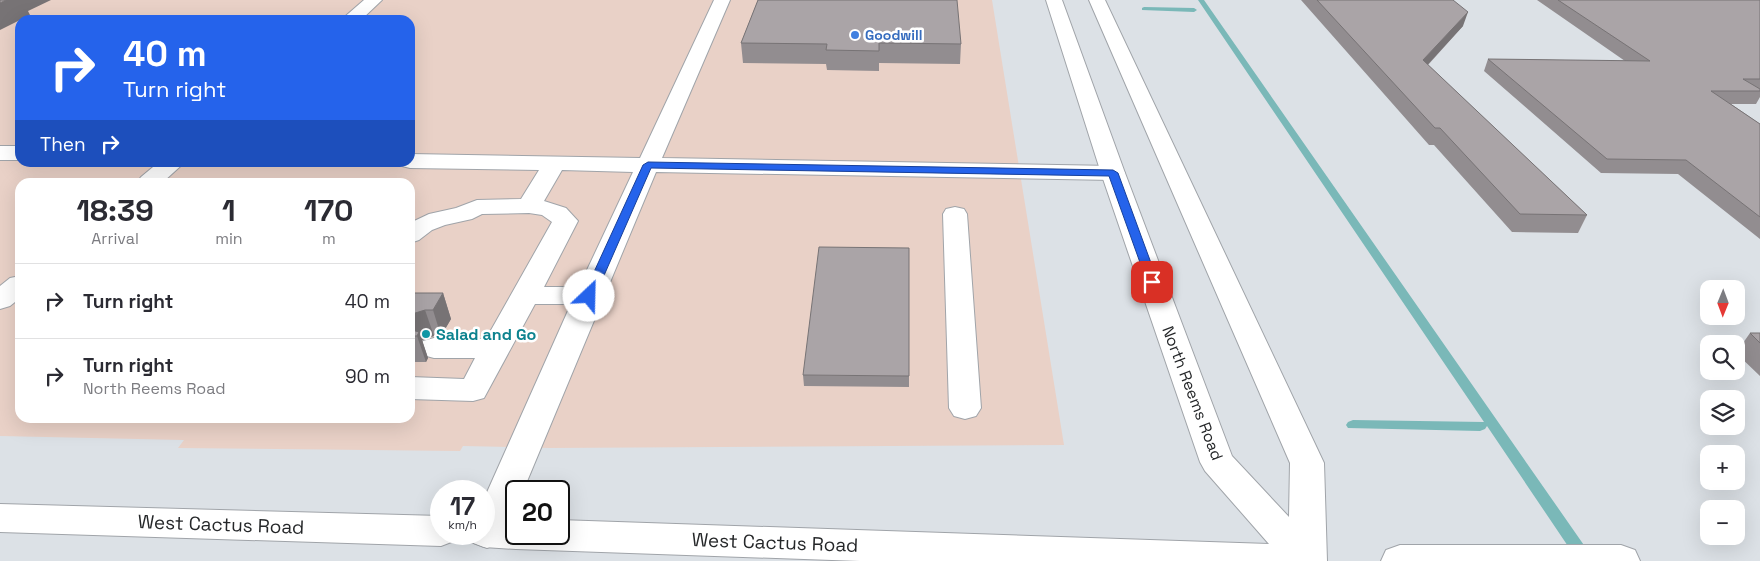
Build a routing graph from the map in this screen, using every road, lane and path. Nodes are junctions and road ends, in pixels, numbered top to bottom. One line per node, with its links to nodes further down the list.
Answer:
1 (374, 0): 5 (main road)
2 (722, 0): 10 (main road)
3 (1054, 0): 12 (main road, North Reems Road)
4 (1097, 0): 32 (main road, North Reems Road)
5 (356, 15)
6 (0, 153): 7 (main road)
7 (15, 154)
8 (415, 160): 9 (main road)
9 (555, 163): 10 (main road); 14 (main road)
10 (648, 165): 12 (main road); 21 (main road)
11 (168, 167): 13 (main road)
12 (1113, 173): 32 (main road, North Reems Road)
13 (154, 178)
14 (529, 206): 15 (main road); 20 (main road)
15 (478, 207): 17 (main road); 18 (main road)
16 (955, 214): 26 (main road)
17 (415, 216)
18 (415, 231)
19 (15, 288): 22 (main road)
20 (526, 296): 21 (main road); 24 (main road)
21 (589, 296): 29 (main road)
22 (0, 300)
23 (434, 348): 24 (main road)
24 (496, 349): 25 (main road)
25 (415, 388)
26 (965, 408)
27 (0, 518): 28 (main road, West Cactus Road)
28 (430, 531)
29 (496, 533)
30 (570, 536): 31 (main road, West Cactus Road)
31 (1296, 561)
32 (1308, 561)
33 (1400, 561): 34 (main road)
34 (1621, 561)

